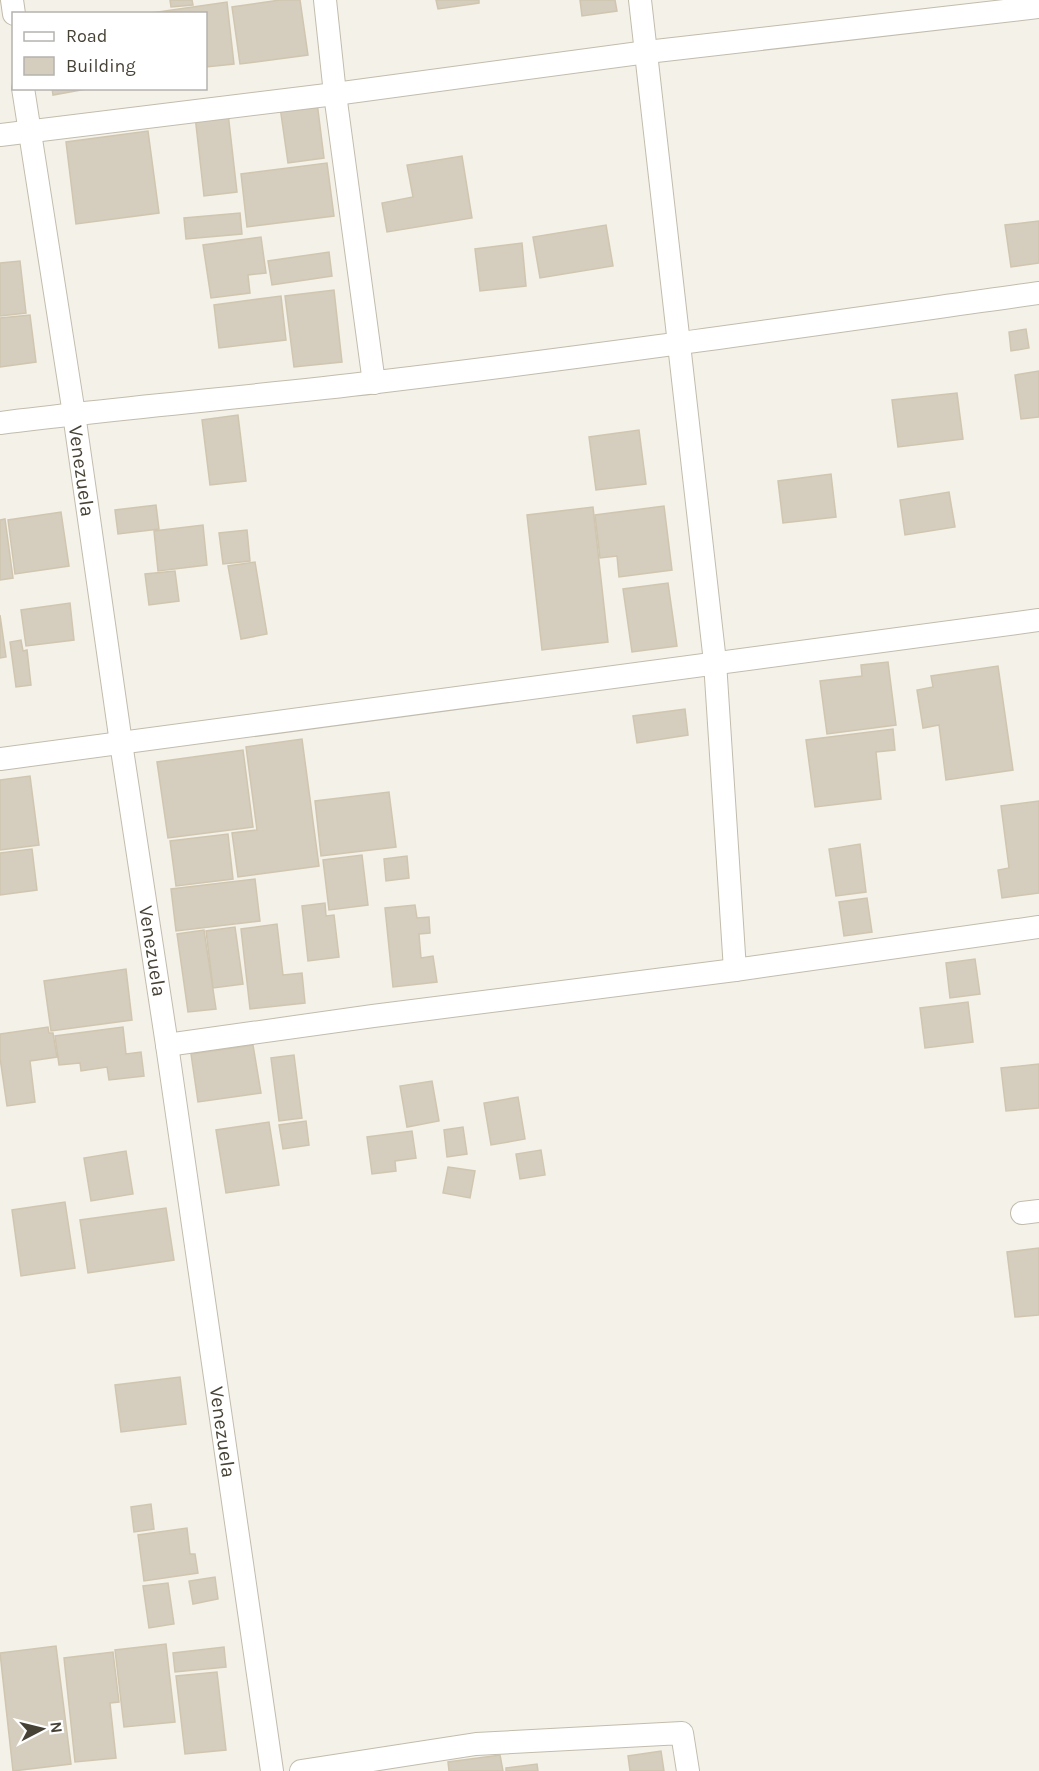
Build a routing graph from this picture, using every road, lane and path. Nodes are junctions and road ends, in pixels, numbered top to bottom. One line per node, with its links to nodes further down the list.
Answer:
1 (324, 0): 6 (street)
2 (640, 0): 4 (street)
3 (1039, 7): 4 (street)
4 (647, 52): 6 (street); 10 (street)
5 (23, 90): 7 (street, Venezuela)
6 (335, 94): 7 (street); 11 (street)
7 (29, 132): 8 (street); 12 (street, Venezuela)
8 (0, 135)
9 (1039, 293): 10 (street)
10 (678, 345): 11 (street); 15 (street)
11 (374, 382): 12 (street)
12 (74, 414): 13 (street); 16 (street, Venezuela)
13 (0, 423)
14 (1039, 620): 15 (street)
15 (715, 662): 16 (street); 19 (street)
16 (121, 743): 17 (street); 20 (street, Venezuela)
17 (0, 759)
18 (1039, 927): 19 (street)
19 (735, 970): 20 (street)
20 (167, 1045): 21 (street, Venezuela)
21 (272, 1771)
22 (301, 1771): 23 (street)
23 (688, 1771)

